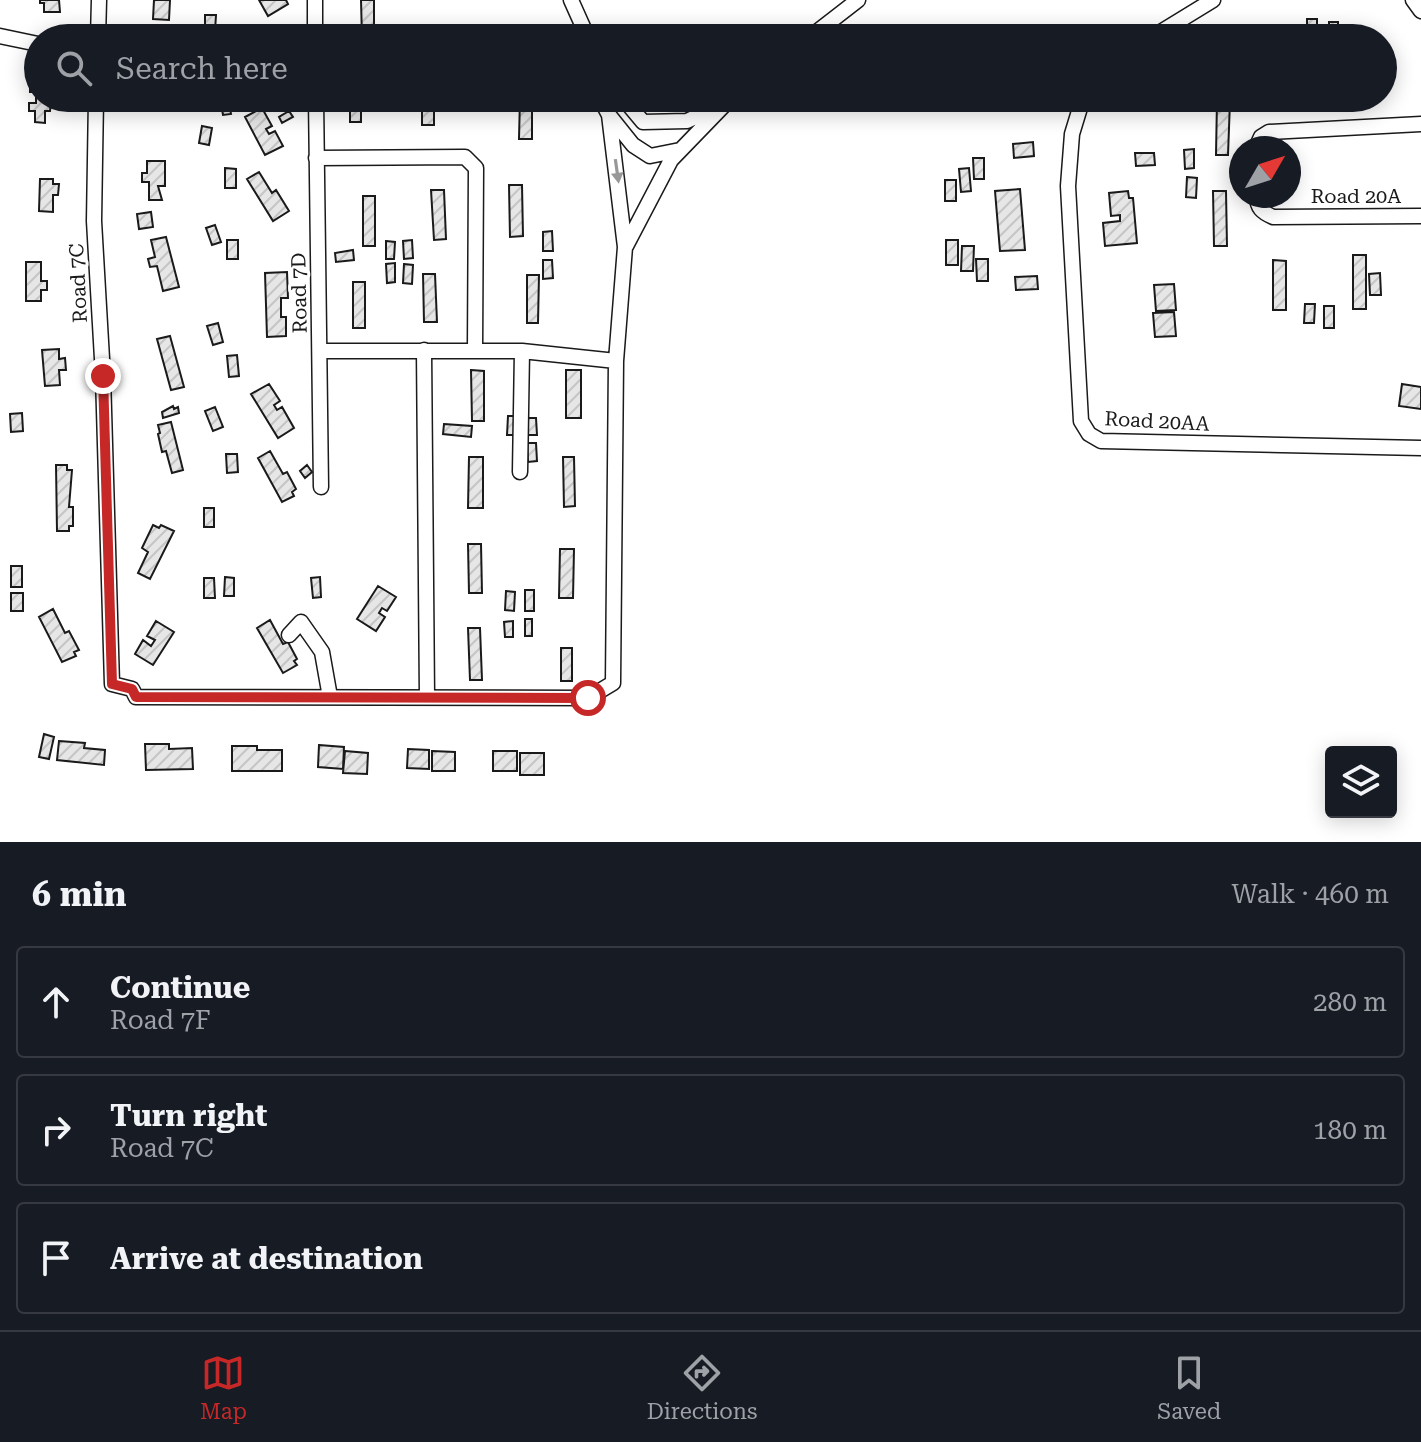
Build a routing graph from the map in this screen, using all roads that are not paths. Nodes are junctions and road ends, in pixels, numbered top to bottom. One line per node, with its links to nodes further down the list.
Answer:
1 (99, 0): 8 (street)
2 (315, 0): 9 (street)
3 (571, 0): 10 (street)
4 (858, 0): 11 (street)
5 (1213, 0): 12 (street)
6 (1413, 0): 7 (street)
7 (1421, 11)
8 (98, 24)
9 (315, 24)
10 (582, 24)
11 (827, 24)
12 (1174, 24)
13 (0, 36): 14 (street)
14 (24, 41)
15 (96, 112): 39 (street, Road 7C)
16 (316, 112): 26 (street, Road 7D)
17 (607, 112): 22 (street)
18 (635, 112): 19 (street)
19 (705, 112)
20 (716, 112): 25 (street)
21 (1079, 112): 35 (street, Road 20AA)
22 (609, 115): 25 (street); 29 (street, one-way to 29)
23 (1421, 124): 24 (street)
24 (1263, 136)
25 (680, 150): 29 (street)
26 (316, 158): 31 (street); 32 (street, Road 7D)
27 (1260, 208): 28 (street, Road 20A)
28 (1421, 216)
29 (625, 247): 34 (street)
30 (424, 350): 31 (street); 32 (street); 40 (street)
31 (475, 350): 33 (street)
32 (320, 351): 37 (street, Road 7D)
33 (522, 351): 34 (street); 36 (street)
34 (616, 361): 40 (street)
35 (1421, 448)
36 (520, 472)
37 (321, 487)
38 (289, 635): 39 (street)
39 (330, 697): 40 (street)
40 (427, 697)

